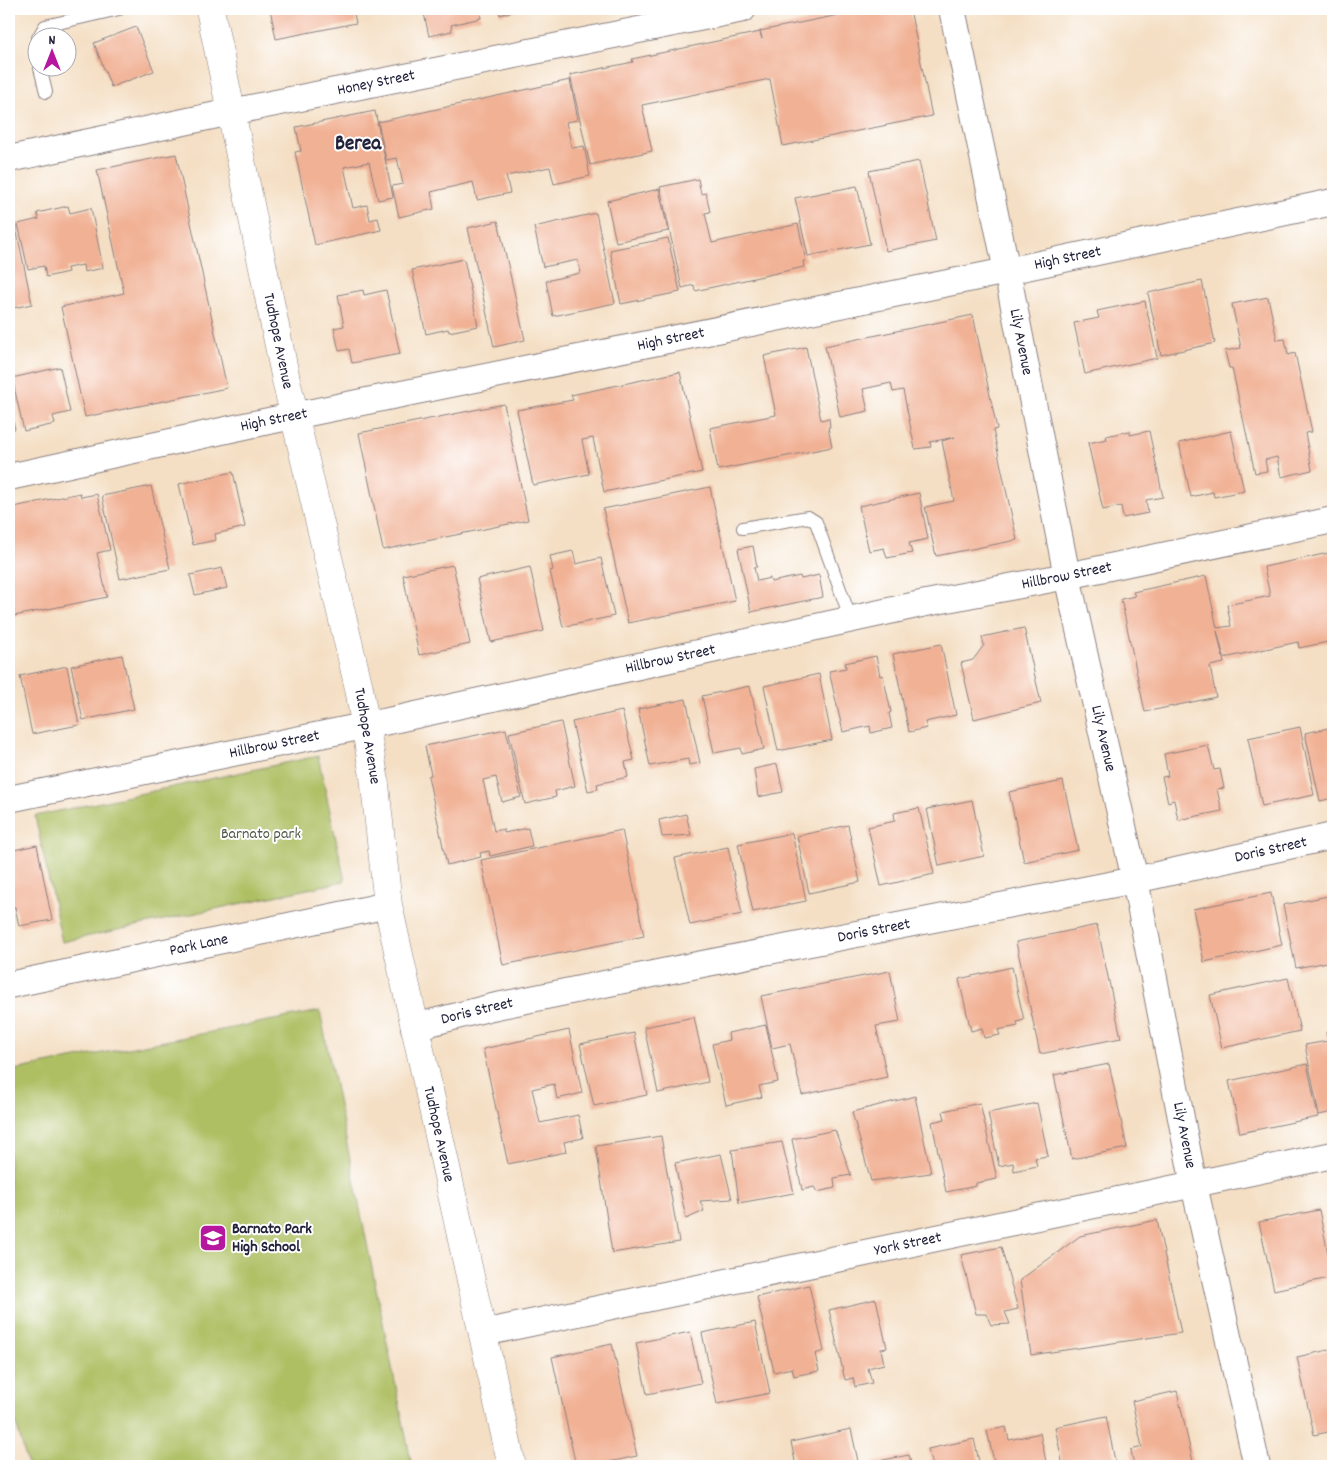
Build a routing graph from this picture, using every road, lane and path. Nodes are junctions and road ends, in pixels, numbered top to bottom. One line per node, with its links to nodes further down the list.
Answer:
1 (119, 9): 5 (lane)
2 (210, 9): 8 (street, Tudhope Avenue)
3 (743, 9): 8 (street, Honey Street)
4 (952, 9): 11 (street, Lily Avenue)
5 (44, 28)
6 (42, 78): 7 (lane)
7 (46, 92)
8 (231, 112): 9 (street, Honey Street); 12 (street, Tudhope Avenue)
9 (9, 159)
10 (1333, 202): 11 (street, High Street)
11 (1007, 271): 12 (street, High Street); 16 (street, Lily Avenue)
12 (294, 416): 13 (street, High Street); 18 (street, Tudhope Avenue)
13 (9, 476)
14 (1333, 520): 16 (street, Hillbrow Street)
15 (742, 528): 17 (lane)
16 (1067, 576): 17 (street, Hillbrow Street); 21 (street, Lily Avenue)
17 (851, 620): 18 (street, Hillbrow Street)
18 (364, 726): 19 (street, Hillbrow Street); 22 (street, Tudhope Avenue)
19 (9, 799)
20 (1333, 836): 21 (street, Doris Street)
21 (1135, 880): 24 (street, Doris Street); 26 (street, Lily Avenue)
22 (388, 905): 23 (street, Park Lane); 24 (street, Tudhope Avenue)
23 (9, 984)
24 (414, 1027): 27 (street, Tudhope Avenue)
25 (1333, 1155): 26 (street, York Street)
26 (1194, 1185): 27 (street, York Street); 29 (street, Lily Avenue)
27 (483, 1334): 28 (street, Tudhope Avenue)
28 (512, 1466)
29 (1257, 1466)

